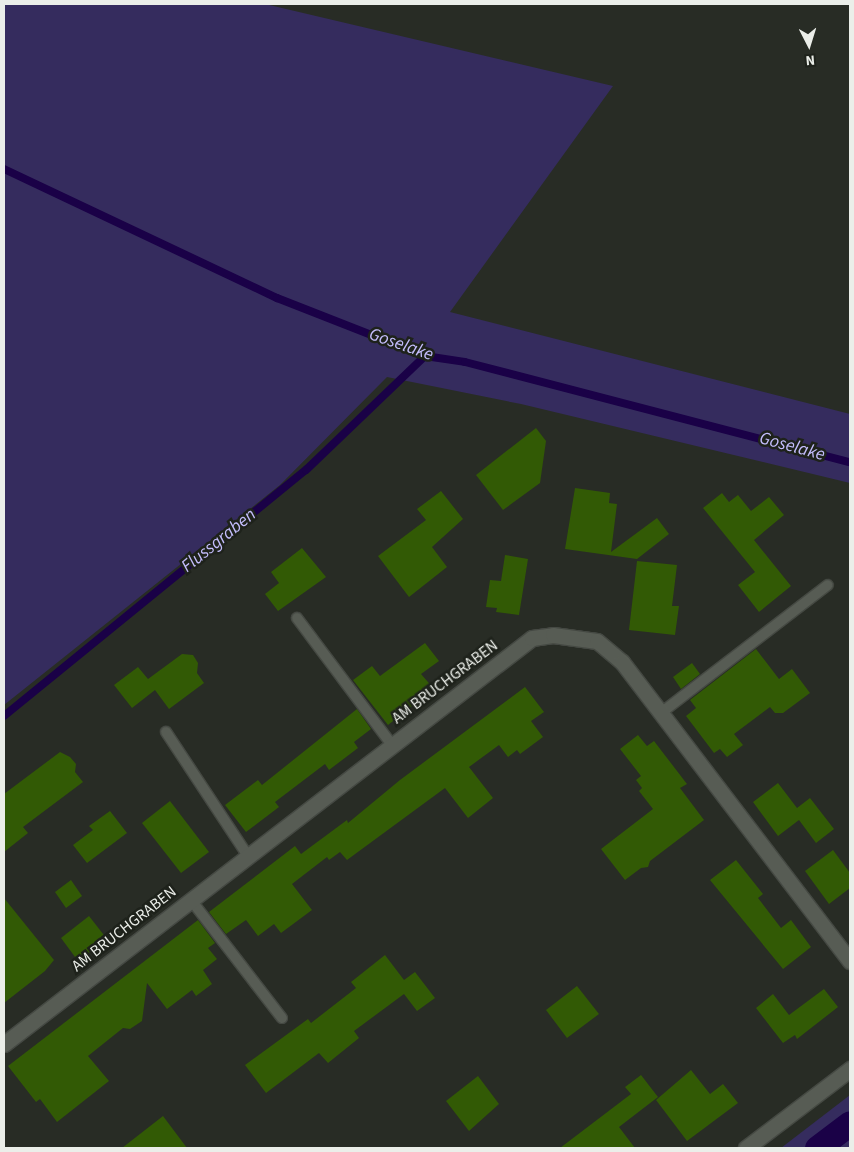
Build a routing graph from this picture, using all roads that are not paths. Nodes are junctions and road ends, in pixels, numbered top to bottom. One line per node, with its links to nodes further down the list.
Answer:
1 (828, 585): 3 (lane)
2 (297, 618): 5 (lane)
3 (661, 713): 5 (street, AM BRUCHGRABEN); 8 (street, AM BRUCHGRABEN)
4 (166, 732): 6 (lane)
5 (392, 745): 6 (street, AM BRUCHGRABEN)
6 (248, 856): 7 (street, AM BRUCHGRABEN)
7 (191, 900): 9 (lane); 10 (street, AM BRUCHGRABEN)
8 (850, 961)
9 (282, 1018)
10 (4, 1044)
11 (850, 1069): 12 (street)
12 (746, 1148)

